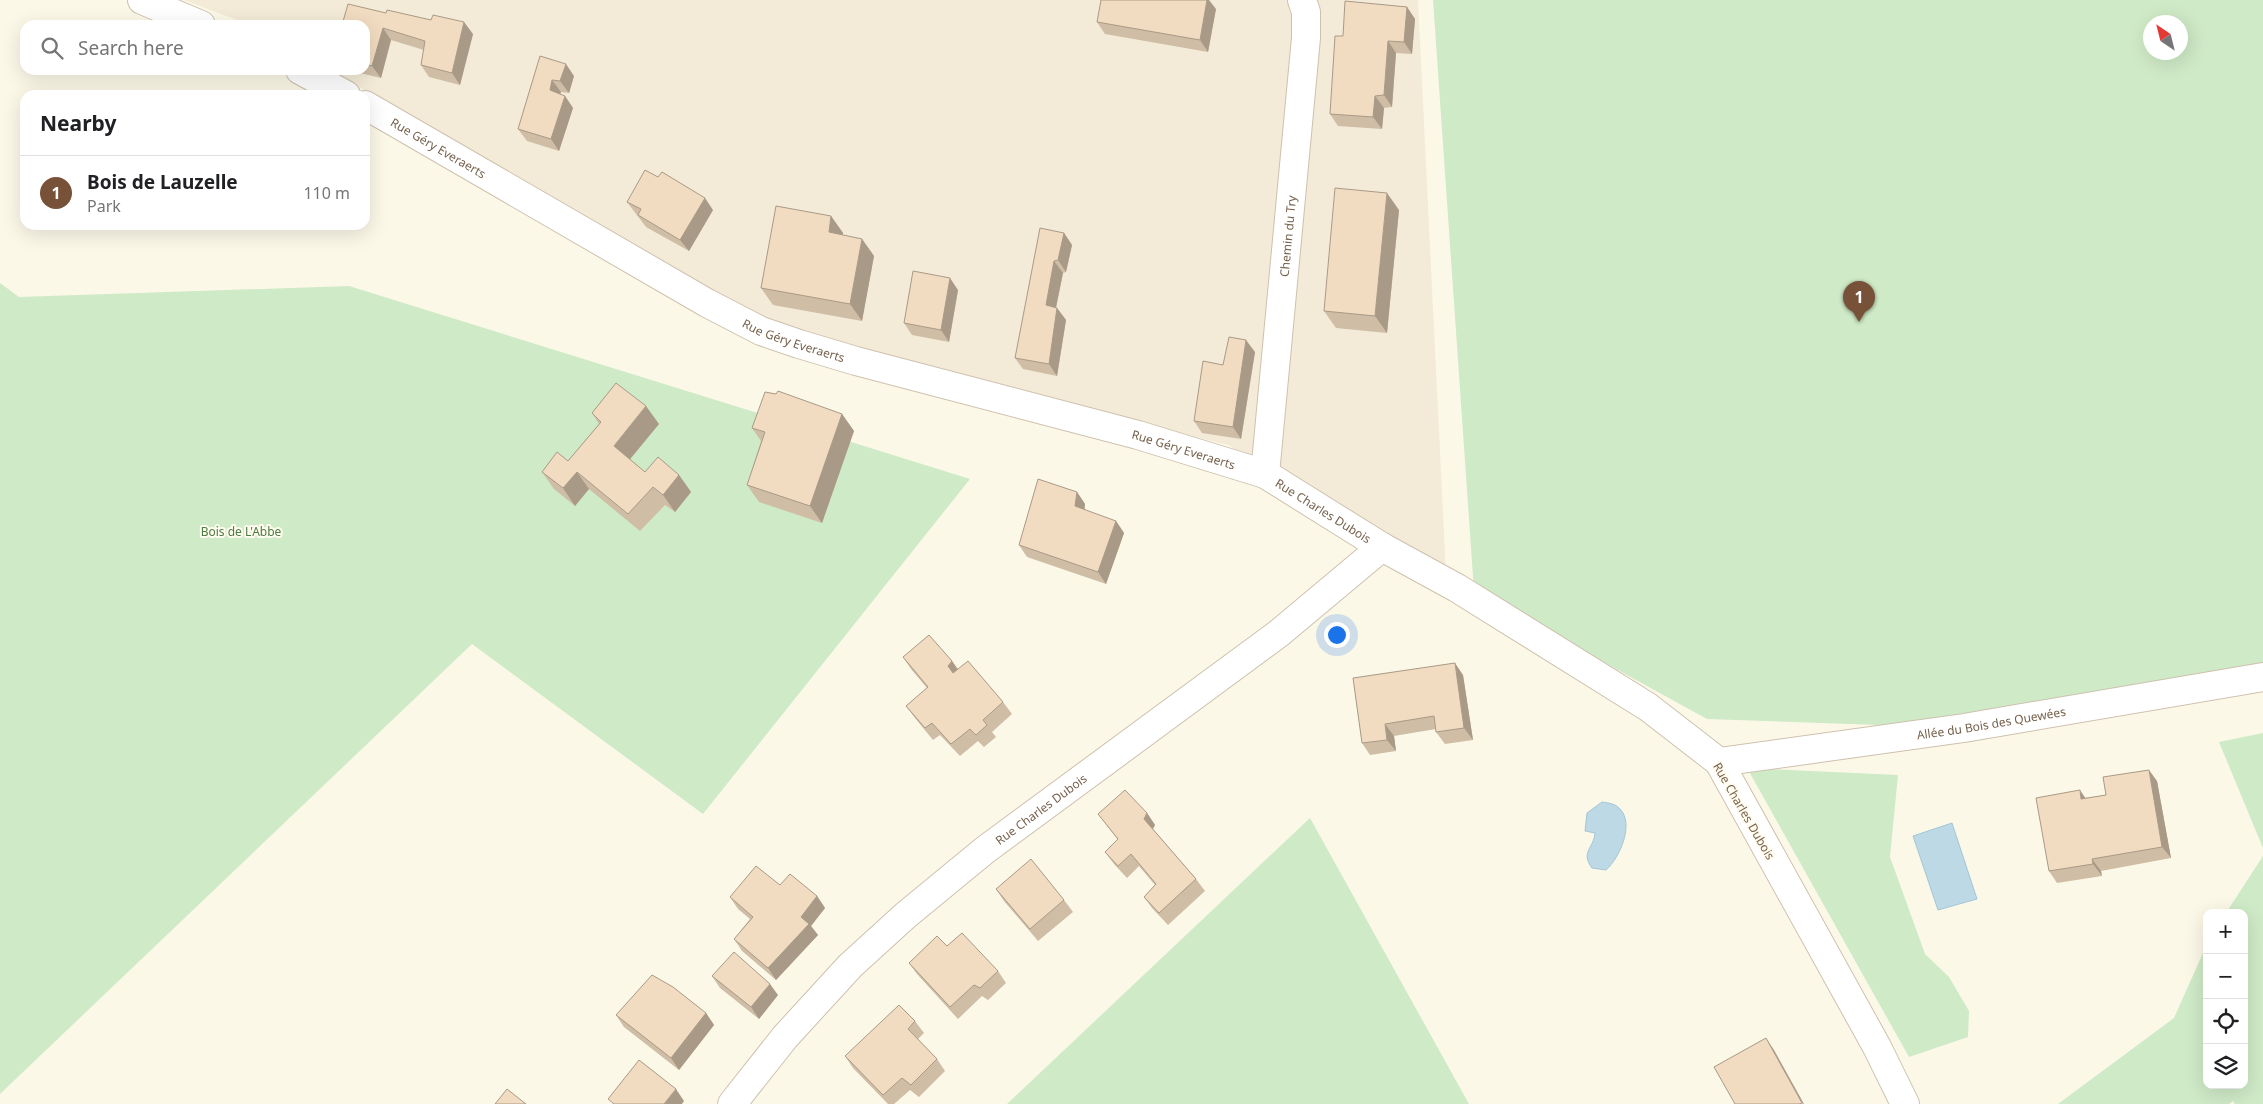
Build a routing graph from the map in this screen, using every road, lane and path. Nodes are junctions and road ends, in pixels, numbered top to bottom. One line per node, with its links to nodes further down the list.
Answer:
1 (142, 0): 3 (street)
2 (1302, 0): 7 (street, Chemin du Try)
3 (189, 20)
4 (309, 75): 5 (street)
5 (337, 90)
6 (370, 109): 7 (street, Rue Géry Everaerts)
7 (1265, 474): 8 (street, Rue Charles Dubois)
8 (1382, 547): 10 (street, Rue Charles Dubois); 11 (street, Rue Charles Dubois)
9 (2263, 677): 10 (street, Allée du Bois des Quewées)
10 (1719, 762): 12 (street, Rue Charles Dubois)
11 (732, 1104)
12 (1905, 1104)

